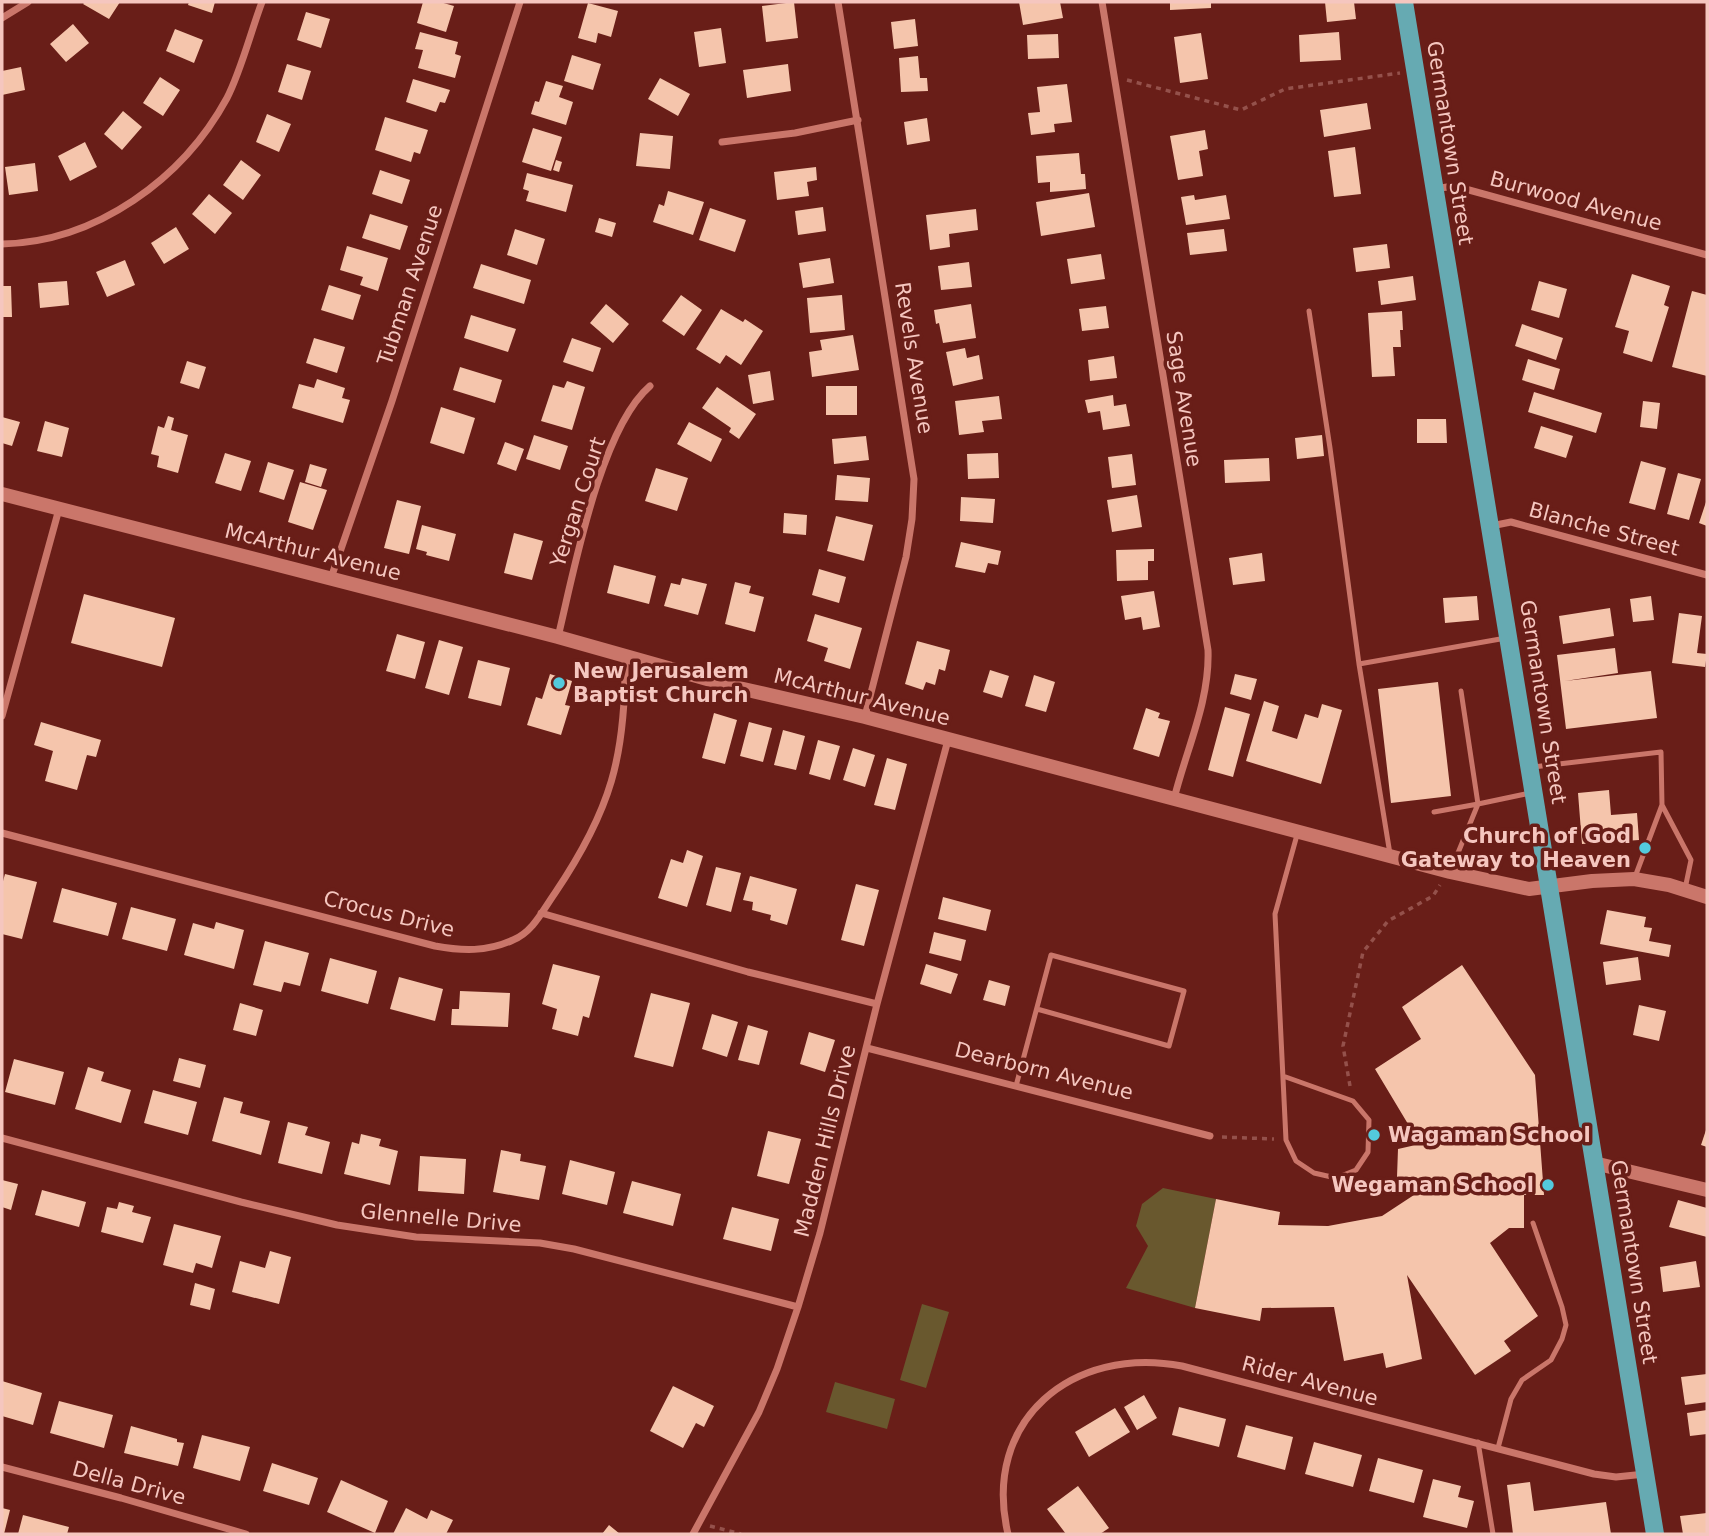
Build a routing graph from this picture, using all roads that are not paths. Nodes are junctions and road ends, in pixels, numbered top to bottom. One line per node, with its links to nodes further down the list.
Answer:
1 (28, 2): 7 (street)
2 (262, 2): 11 (street)
3 (520, 2): 19 (street, Tubman Avenue)
4 (838, 2): 8 (street, Revels Avenue)
5 (1102, 2): 30 (street, Sage Avenue)
6 (1404, 2): 10 (main road, Germantown Street)
7 (2, 18)
8 (858, 120): 9 (street); 26 (street, Revels Avenue)
9 (722, 142)
10 (1435, 189): 12 (street, Burwood Avenue); 17 (main road, Germantown Street)
11 (2, 244)
12 (1707, 255)
13 (1309, 311): 23 (lane)
14 (650, 386): 20 (street, Yergan Court)
15 (2, 494): 16 (street, McArthur Avenue)
16 (59, 509): 19 (street, McArthur Avenue); 25 (street)
17 (1490, 526): 18 (street, Blanche Street); 21 (main road, Germantown Street)
18 (1707, 575)
19 (331, 579): 20 (street, McArthur Avenue)
20 (558, 637): 22 (street, McArthur Avenue)
21 (1509, 638): 23 (lane); 28 (main road, Germantown Street)
22 (625, 657): 26 (street, McArthur Avenue); 42 (street, Crocus Drive)
23 (1359, 664): 36 (lane)
24 (1461, 691): 31 (lane)
25 (2, 716)
26 (865, 717): 27 (street, McArthur Avenue)
27 (948, 740): 30 (street, McArthur Avenue); 43 (street, Madden Hills Drive)
28 (1530, 767): 29 (main road, Germantown Street); 32 (lane)
29 (1535, 791): 31 (lane); 39 (main road, Germantown Street)
30 (1174, 800): 35 (street, McArthur Avenue)
31 (1478, 804): 33 (lane); 37 (lane)
32 (1662, 805): 38 (lane); 40 (lane)
33 (1434, 812)
34 (2, 833): 42 (street, Crocus Drive)
35 (1298, 833): 36 (street, McArthur Avenue); 46 (lane)
36 (1390, 857): 37 (street, McArthur Avenue)
37 (1450, 872): 39 (street, McArthur Avenue)
38 (1634, 879): 39 (street, McArthur Avenue); 40 (street, McArthur Avenue)
39 (1550, 887): 50 (main road, Germantown Street)
40 (1685, 891): 41 (street, McArthur Avenue)
41 (1707, 897)
42 (541, 913): 43 (street)
43 (877, 1004): 45 (street, Madden Hills Drive)
44 (1037, 1009): 44 (lane); 47 (lane)
45 (867, 1048): 47 (street, Dearborn Avenue); 53 (street, Madden Hills Drive)
46 (1283, 1076): 46 (lane)
47 (1016, 1086): 48 (street, Dearborn Avenue)
48 (1210, 1136)
49 (2, 1138): 53 (street, Glennelle Drive)
50 (1594, 1163): 51 (street); 57 (main road, Germantown Street)
51 (1707, 1190)
52 (1533, 1223): 55 (lane)
53 (798, 1307): 59 (street, Madden Hills Drive)
54 (1478, 1443): 55 (street, Rider Avenue); 60 (street, Rider Avenue); 61 (lane)
55 (1498, 1448): 57 (street, Rider Avenue)
56 (2, 1467): 58 (street, Della Drive)
57 (1645, 1474): 62 (main road, Germantown Street)
58 (246, 1534)
59 (693, 1534)
60 (1008, 1534)
61 (1493, 1534)
62 (1655, 1534)

